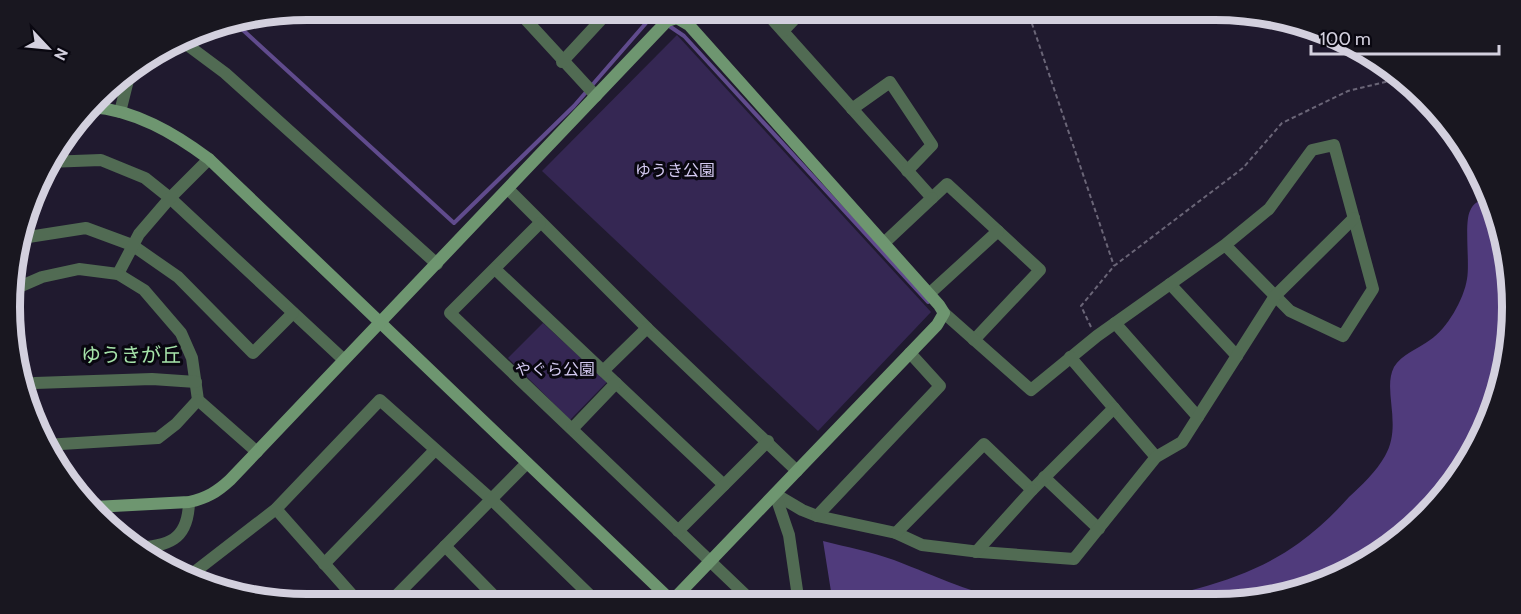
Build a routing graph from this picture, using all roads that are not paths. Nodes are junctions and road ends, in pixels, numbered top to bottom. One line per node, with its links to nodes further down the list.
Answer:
1 (526, 20): 9 (street)
2 (601, 20): 9 (street)
3 (669, 20): 11 (street)
4 (684, 20): 25 (street)
5 (773, 20): 7 (street)
6 (794, 20): 7 (street)
7 (783, 31): 13 (street)
8 (188, 45): 28 (street)
9 (562, 62): 11 (street)
10 (127, 83): 14 (street)
11 (596, 96): 18 (street)
12 (100, 108): 14 (street)
13 (852, 109): 17 (street); 17 (street)
14 (120, 112): 15 (street)
15 (209, 159): 19 (street); 37 (street)
16 (59, 162): 19 (street)
17 (907, 171): 20 (street)
18 (508, 189): 22 (street); 28 (street)
19 (170, 198): 26 (street); 35 (street)
20 (932, 198): 23 (street); 25 (street)
21 (1354, 218): 27 (street); 34 (street); 34 (street)
22 (540, 223): 29 (street); 39 (street)
23 (998, 231): 33 (street); 40 (street)
24 (28, 237): 26 (street)
25 (884, 243): 33 (street)
26 (132, 245): 30 (street); 35 (street)
27 (1225, 245): 31 (street); 34 (street)
28 (437, 264): 37 (street)
29 (495, 269): 45 (street); 52 (street)
30 (118, 274): 32 (street); 46 (street)
31 (1170, 284): 38 (street); 42 (street)
32 (20, 286)
33 (930, 294): 36 (street)
34 (1275, 296): 42 (street)
35 (293, 313): 44 (street)
36 (944, 313): 40 (street); 41 (street)
37 (381, 322): 44 (street); 58 (street)
38 (1115, 323): 43 (street); 51 (street)
39 (647, 328): 45 (street); 53 (street)
40 (974, 340): 43 (street)
41 (910, 353): 59 (street); 68 (street)
42 (1237, 356): 51 (street)
43 (1070, 357): 50 (street)
44 (344, 360): 56 (street)
45 (603, 371): 47 (street)
46 (196, 382): 48 (street); 49 (street)
47 (616, 383): 52 (street); 61 (street)
48 (30, 384)
49 (198, 400): 54 (street); 56 (street)
50 (1114, 408): 57 (street); 60 (street)
51 (1198, 417): 57 (street)
52 (572, 429): 70 (street)
53 (768, 441): 59 (street); 61 (street)
54 (55, 445)
55 (435, 450): 64 (street); 67 (street); 76 (street)
56 (257, 452): 65 (street)
57 (1156, 457): 69 (street)
58 (527, 464): 64 (street); 82 (street)
59 (798, 471): 63 (street)
60 (1044, 477): 62 (street); 69 (street)
61 (724, 485): 70 (street)
62 (1032, 490): 71 (street); 74 (street)
63 (775, 494): 68 (street); 75 (street); 85 (street)
64 (491, 499): 72 (street); 81 (street)
65 (189, 502): 66 (street); 73 (street)
66 (101, 507)
67 (276, 509): 76 (street); 77 (street)
68 (817, 516): 71 (street)
69 (1099, 529): 74 (street)
70 (678, 531): 75 (street)
71 (896, 532): 74 (street)
72 (445, 546): 79 (street); 80 (street)
73 (148, 547)
74 (976, 552)
75 (709, 561): 83 (street); 84 (street)
76 (324, 564): 78 (street)
77 (195, 572)
78 (351, 594)
79 (398, 594)
80 (492, 594)
81 (589, 594)
82 (663, 594)
83 (680, 594)
84 (744, 594)
85 (798, 594)

